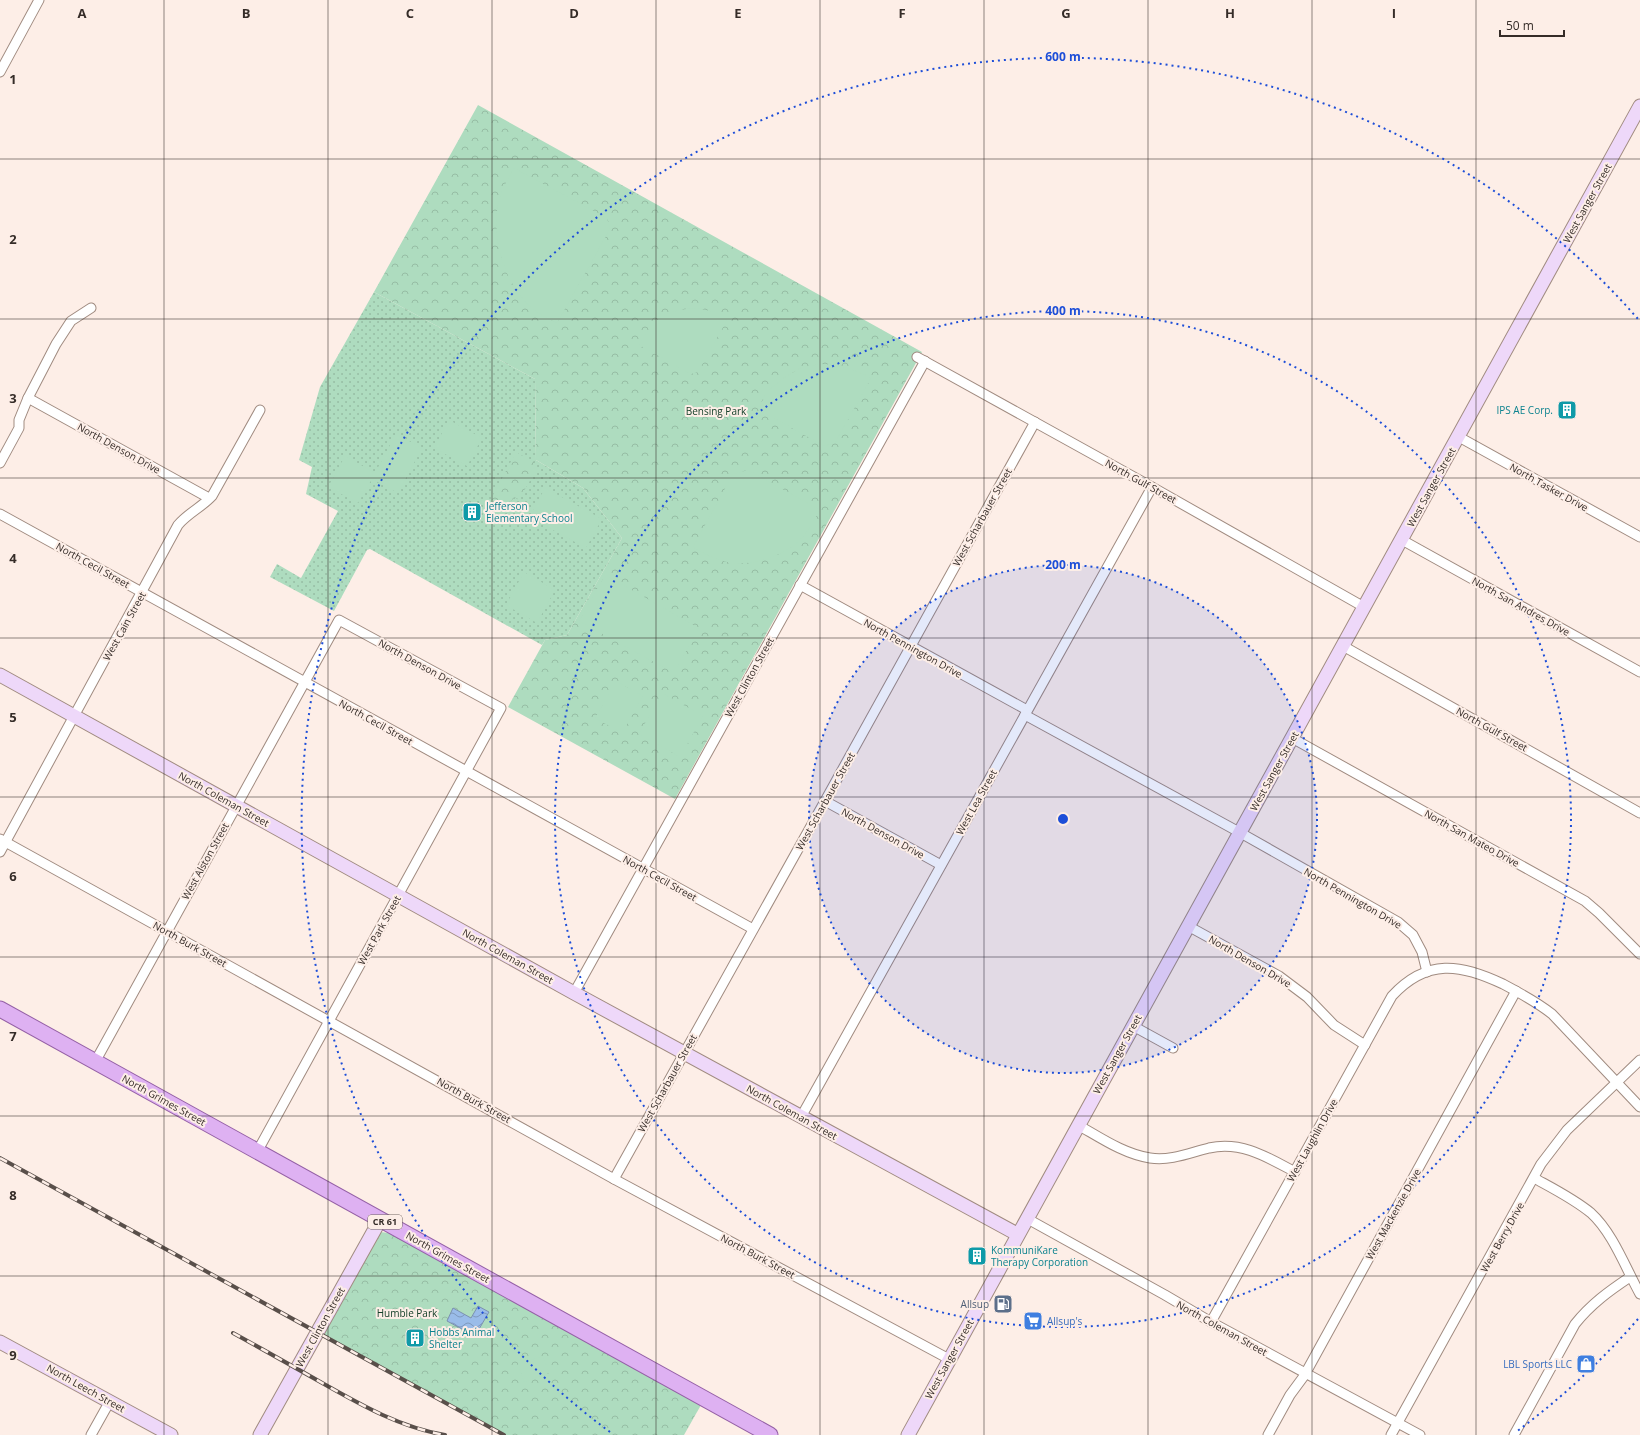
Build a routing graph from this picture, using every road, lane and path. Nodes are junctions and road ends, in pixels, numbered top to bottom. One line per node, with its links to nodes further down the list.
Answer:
1 (39, 0): 2 (street)
2 (0, 72)
3 (1640, 106): 9 (street, West Sanger Street)
4 (91, 308): 6 (street)
5 (921, 359): 8 (street, North Gulf Street); 16 (street, West Clinton Street)
6 (28, 398): 10 (street); 12 (street, North Denson Drive)
7 (260, 410): 12 (street, West Cain Street)
8 (1034, 422): 11 (street, North Gulf Street); 20 (street, West Scharbauer Street)
9 (1459, 437): 14 (street, North Tasker Drive); 15 (street, West Sanger Street)
10 (0, 463)
11 (1152, 486): 18 (street, North Gulf Street); 26 (street, West Lea Street)
12 (209, 498): 17 (street, West Cain Street)
13 (0, 514): 17 (street, North Cecil Street)
14 (1640, 536)
15 (1402, 540): 18 (street, West Sanger Street); 22 (street, North San Andres Drive)
16 (800, 586): 20 (street, North Pennington Drive); 37 (street, West Clinton Street)
17 (142, 592): 24 (street, North Cecil Street); 27 (street, West Cain Street)
18 (1364, 608): 21 (street, West Sanger Street)
19 (339, 620): 24 (street, West Alston Street); 25 (street, North Denson Drive)
20 (911, 646): 26 (street, North Pennington Drive); 30 (street, West Scharbauer Street)
21 (1343, 646): 28 (street, West Sanger Street); 32 (street, North Gulf Street)
22 (1640, 672)
23 (0, 675): 27 (street, North Coleman Street)
24 (304, 682): 29 (street, North Cecil Street); 31 (street, West Alston Street)
25 (501, 708): 29 (street, West Park Street)
26 (1026, 712): 33 (street, North Pennington Drive); 36 (street, West Lea Street)
27 (75, 716): 31 (street, North Coleman Street); 34 (street, West Cain Street)
28 (1292, 738): 33 (street, West Sanger Street); 42 (street, North San Mateo Drive)
29 (466, 771): 37 (street, North Cecil Street); 38 (street, West Park Street)
30 (826, 801): 36 (street, North Denson Drive); 40 (street, West Scharbauer Street)
31 (236, 805): 38 (street, North Coleman Street); 41 (street, West Alston Street)
32 (1640, 813)
33 (1239, 832): 39 (street, West Sanger Street); 43 (street, North Pennington Drive)
34 (3, 841): 35 (street, West Cain Street); 41 (street, North Burk Street)
35 (0, 852)
36 (941, 866): 56 (street, West Lea Street)
37 (643, 868): 40 (street, North Cecil Street); 45 (street, West Clinton Street)
38 (398, 895): 45 (street, North Coleman Street); 47 (street, West Park Street)
39 (1188, 926): 48 (street, West Sanger Street); 49 (street, North Denson Drive)
40 (753, 929): 51 (street, West Scharbauer Street)
41 (166, 931): 47 (street, North Burk Street); 53 (street, West Alston Street)
42 (1640, 954)
43 (1427, 972): 44 (street); 49 (street, West Laughlin Drive)
44 (1516, 991): 54 (street); 70 (street, West Mackenzie Drive)
45 (574, 993): 51 (street, North Coleman Street)
46 (0, 1009): 53 (main road, North Grimes Street / CR 61)
47 (329, 1021): 58 (street, West Park Street); 60 (street, North Burk Street)
48 (1133, 1026): 50 (street); 57 (street, West Sanger Street)
49 (1364, 1045): 59 (street, West Laughlin Drive)
50 (1174, 1048)
51 (684, 1053): 56 (street, North Coleman Street); 60 (street, West Scharbauer Street)
52 (1640, 1060): 54 (street, West Berry Drive)
53 (95, 1062): 58 (main road, North Grimes Street / CR 61)
54 (1616, 1082): 55 (street); 61 (street, West Berry Drive)
55 (1640, 1108)
56 (801, 1117): 64 (street, North Coleman Street)
57 (1078, 1125): 59 (street); 62 (street, West Sanger Street)
58 (257, 1152): 63 (main road, North Grimes Street / CR 61)
59 (1295, 1172): 67 (street, West Laughlin Drive)
60 (614, 1178): 69 (street, North Burk Street)
61 (1534, 1178): 65 (street); 72 (street, West Berry Drive)
62 (1026, 1218): 64 (street, West Sanger Street); 67 (street, North Coleman Street)
63 (380, 1220): 75 (street, West Clinton Street); 76 (main road, North Grimes Street / CR 61)
64 (1017, 1234): 69 (street, West Sanger Street)
65 (1630, 1277): 66 (street); 81 (street)
66 (1640, 1294)
67 (1211, 1322): 70 (street, North Coleman Street)
68 (0, 1342): 71 (street, North Leech Street)
69 (949, 1359): 77 (street, West Sanger Street)
70 (1305, 1374): 72 (street, North Coleman Street); 78 (street, West Mackenzie Drive)
71 (110, 1401): 73 (street); 74 (street, North Leech Street)
72 (1398, 1423): 79 (street, West Berry Drive); 80 (street, North Coleman Street)
73 (92, 1435)
74 (171, 1435)
75 (260, 1435)
76 (770, 1435)
77 (908, 1435)
78 (1268, 1435)
79 (1392, 1435)
80 (1420, 1435)
81 (1514, 1435)

